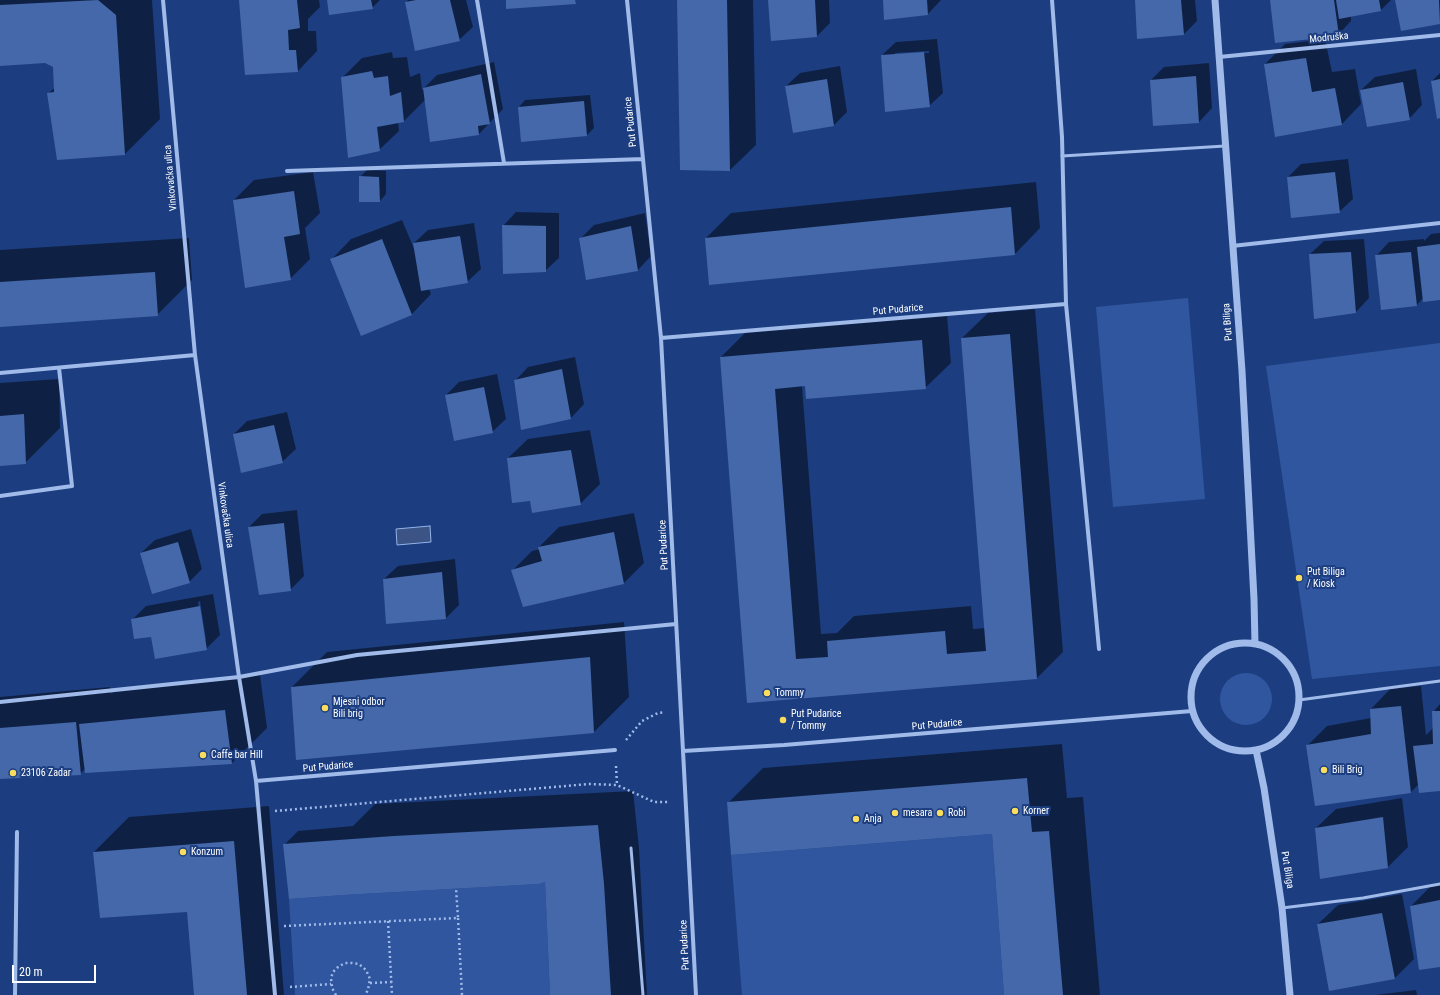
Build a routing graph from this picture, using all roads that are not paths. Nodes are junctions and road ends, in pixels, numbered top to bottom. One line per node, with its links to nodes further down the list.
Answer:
1 (163, 0): 17 (street, Vinkovačka ulica)
2 (477, 0): 11 (street)
3 (627, 0): 10 (street, Put Pudarice)
4 (1052, 0): 9 (street)
5 (1215, 0): 7 (street, Put Biliga)
6 (1440, 35): 7 (street, Modruška)
7 (1219, 57): 8 (street, Put Biliga)
8 (1225, 146): 9 (lane); 14 (street, Put Biliga)
9 (1062, 156): 15 (street)
10 (643, 159): 11 (street); 16 (street, Put Pudarice)
11 (504, 163): 12 (street)
12 (287, 171)
13 (1440, 223): 14 (street)
14 (1232, 246): 22 (street, Put Biliga)
15 (1066, 304): 16 (street, Put Pudarice); 23 (street)
16 (661, 338): 21 (street, Put Pudarice)
17 (195, 355): 18 (street); 24 (street, Vinkovačka ulica)
18 (60, 368): 19 (street); 20 (street)
19 (0, 373)
20 (0, 496)
21 (676, 624): 24 (street); 31 (street, Put Pudarice)
22 (1255, 644): 26 (street); 28 (street)
23 (1099, 649)
24 (239, 677): 27 (street); 32 (street, Vinkovačka ulica)
25 (1440, 681): 26 (lane)
26 (1299, 700): 30 (street)
27 (0, 702)
28 (1192, 711): 30 (street); 31 (street, Put Pudarice)
29 (615, 750): 32 (street, Put Pudarice)
30 (1256, 750): 36 (street, Put Biliga)
31 (683, 751): 40 (street, Put Pudarice)
32 (256, 781): 38 (street)
33 (17, 832): 37 (street)
34 (631, 848): 39 (lane)
35 (1440, 884): 36 (lane)
36 (1282, 908): 41 (street, Put Biliga)
37 (15, 995)
38 (275, 995)
39 (643, 995)
40 (696, 995)
41 (1290, 995)

